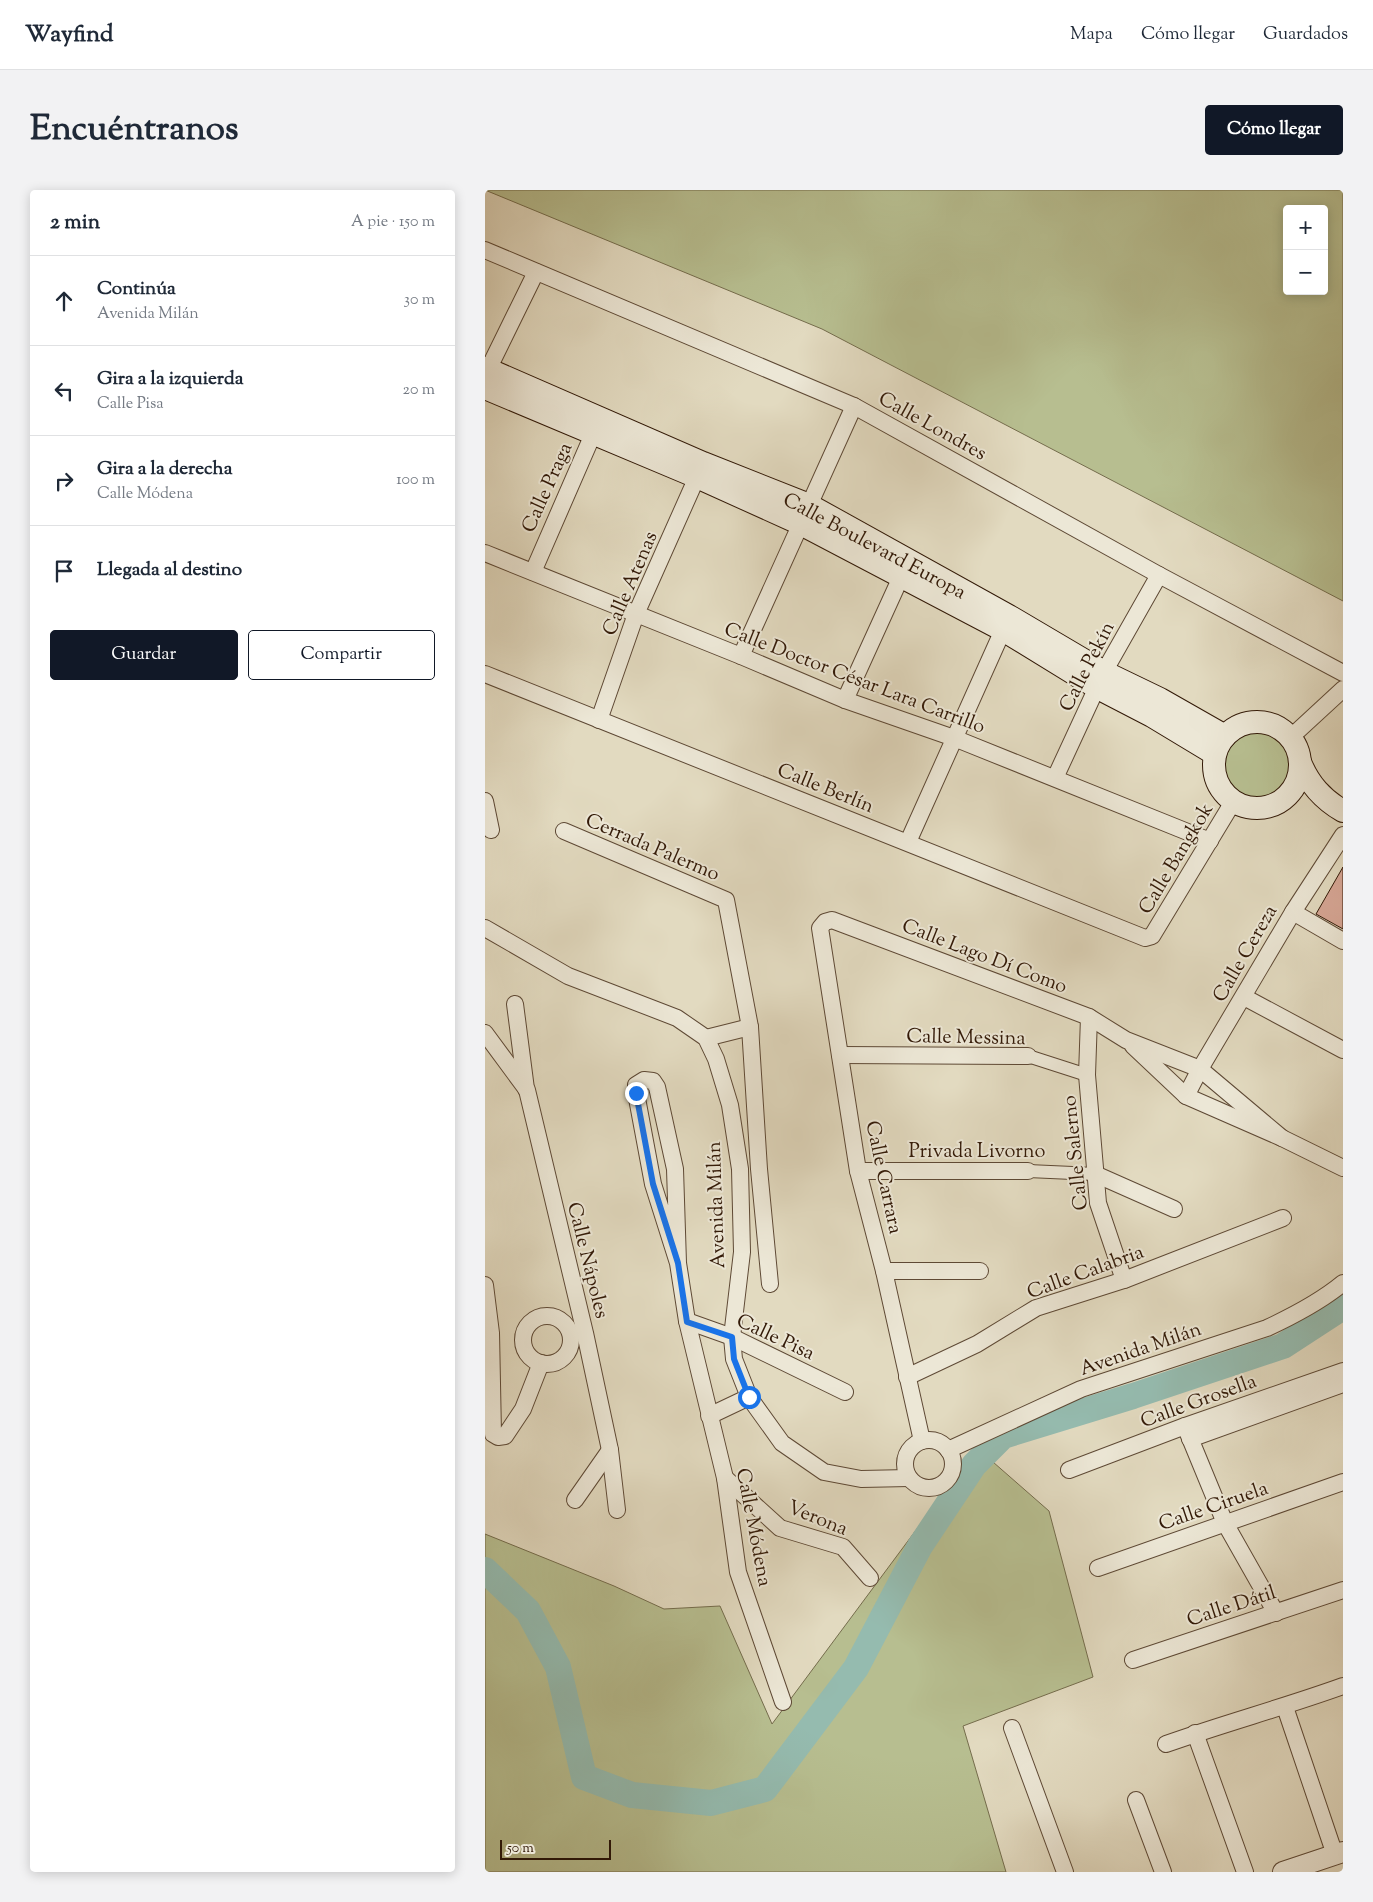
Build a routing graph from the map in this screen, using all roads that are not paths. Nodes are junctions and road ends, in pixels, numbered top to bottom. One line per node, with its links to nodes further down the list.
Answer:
1 (485, 250): 2 (street, Calle Londres)
2 (536, 272): 3 (street); 4 (street, Calle Londres)
3 (486, 375): 5 (main road, Calle Boulevard Europa)
4 (854, 406): 7 (street); 11 (street, Calle Londres)
5 (596, 426): 6 (main road, Calle Boulevard Europa); 10 (street, Calle Praga)
6 (700, 470): 7 (main road, Calle Boulevard Europa); 12 (street, Calle Atenas)
7 (805, 515): 9 (main road, Calle Boulevard Europa); 14 (street)
8 (485, 553): 10 (street, Calle Doctor César Lara Carrillo)
9 (905, 568): 13 (main road, Calle Boulevard Europa); 19 (street)
10 (533, 572): 12 (street, Calle Doctor César Lara Carrillo)
11 (1159, 575): 15 (street, Calle Londres); 17 (street, Calle Pekín)
12 (636, 614): 14 (street, Calle Doctor César Lara Carrillo); 20 (street, Calle Atenas)
13 (1006, 623): 17 (main road, Calle Boulevard Europa); 21 (street)
14 (741, 656): 19 (street, Calle Doctor César Lara Carrillo)
15 (1343, 673)
16 (485, 674): 20 (street, Calle Berlín)
17 (1100, 679): 23 (main road, Calle Boulevard Europa); 25 (street, Calle Pekín)
18 (1343, 689): 22 (street)
19 (845, 700): 21 (street, Calle Doctor César Lara Carrillo)
20 (599, 720): 34 (street, Calle Berlín)
21 (954, 738): 25 (street, Calle Doctor César Lara Carrillo); 34 (street)
22 (1290, 738): 23 (main road); 24 (main road)
23 (1220, 745): 28 (main road)
24 (1300, 762): 26 (main road); 29 (main road)
25 (1055, 778): 33 (street, Calle Doctor César Lara Carrillo)
26 (1285, 798): 28 (main road); 29 (main road)
27 (485, 801): 30 (street)
28 (1233, 802): 33 (street, Calle Bangkok)
29 (1336, 807)
30 (491, 830)
31 (564, 831): 43 (street, Cerrada Palermo)
32 (1343, 835): 35 (street, Calle Cereza)
33 (1210, 841): 38 (street, Calle Bangkok)
34 (908, 842): 38 (street, Calle Berlín)
35 (1293, 912): 39 (street); 40 (street, Calle Cereza)
36 (825, 922): 42 (street, Calle Lago Dí Como); 48 (street, Calle Carrara)
37 (485, 928): 45 (street)
38 (1152, 936)
39 (1343, 940)
40 (1244, 997): 47 (street); 50 (street, Calle Cereza)
41 (515, 1004): 52 (street)
42 (1089, 1017): 46 (street, Calle Lago Dí Como); 51 (street, Calle Salerno)
43 (749, 1027): 45 (street); 57 (street)
44 (485, 1033): 52 (street, Calle Nápoles)
45 (706, 1038): 56 (street, Avenida Milán)
46 (1126, 1040): 50 (street, Calle Lago Dí Como); 53 (street, Calle Lago Dí Como)
47 (1343, 1050)
48 (841, 1055): 49 (street, Calle Messina); 58 (street, Calle Carrara)
49 (1028, 1056): 51 (street, Calle Messina)
50 (1200, 1069): 53 (street, Calle Cereza); 54 (street, Calle Lago Dí Como)
51 (1087, 1075): 60 (street, Calle Salerno)
52 (527, 1090): 71 (street, Calle Nápoles)
53 (1186, 1096): 54 (street, Calle Lago Dí Como)
54 (1282, 1138): 55 (street)
55 (1343, 1168)
56 (740, 1169): 57 (street); 72 (street, Avenida Milán)
57 (759, 1169): 68 (street)
58 (858, 1171): 59 (street, Privada Livorno); 64 (street, Calle Carrara)
59 (1028, 1171): 60 (street, Privada Livorno)
60 (1095, 1174): 61 (street); 66 (street, Calle Salerno)
61 (1175, 1209)
62 (1283, 1218): 66 (street, Calle Calabria)
63 (678, 1263): 63 (street, Calle Módena); 70 (street, Calle Módena)
64 (884, 1271): 65 (street); 75 (street, Calle Carrara)
65 (980, 1271)
66 (1124, 1280): 75 (street, Calle Calabria)
67 (1343, 1283): 83 (street, Avenida Milán)
68 (770, 1284)
69 (485, 1285): 73 (street)
70 (687, 1322): 72 (street, Calle Pisa); 79 (street, Calle Módena)
71 (578, 1334): 73 (street); 73 (street); 82 (street, Calle Nápoles)
72 (732, 1337): 77 (street, Calle Pisa); 78 (street, Avenida Milán)
73 (541, 1363)
74 (1343, 1371): 80 (street, Calle Grosella)
75 (907, 1377): 81 (street, Calle Carrara)
76 (1343, 1384): 80 (street, Calle Grosella)
77 (845, 1392)
78 (749, 1397): 79 (street); 86 (street, Avenida Milán)
79 (709, 1416): 85 (street, Calle Módena)
80 (1188, 1433): 84 (street, Calle Grosella); 90 (street)
81 (922, 1441): 83 (street); 86 (street)
82 (610, 1450): 88 (street); 89 (street, Calle Nápoles)
83 (948, 1450): 86 (street)
84 (1069, 1470)
85 (725, 1478): 92 (street, Verona); 97 (street, Calle Módena)
86 (909, 1478)
87 (1343, 1482): 90 (street, Calle Ciruela)
88 (575, 1500)
89 (617, 1510)
90 (1225, 1523): 91 (street, Calle Ciruela); 94 (street)
91 (1098, 1568)
92 (870, 1578)
93 (1343, 1590): 94 (street, Calle Dátil)
94 (1276, 1613): 95 (street, Calle Dátil)
95 (1133, 1660)
96 (1343, 1686): 98 (street)
97 (783, 1702)
98 (1285, 1706): 100 (street); 103 (street)
99 (1011, 1728): 104 (street)
100 (1195, 1733): 101 (street); 106 (street)
101 (1166, 1744)
102 (1136, 1800): 105 (street)
103 (1339, 1853): 107 (street)
104 (1065, 1872)
105 (1163, 1872)
106 (1245, 1872)
107 (1283, 1872)

